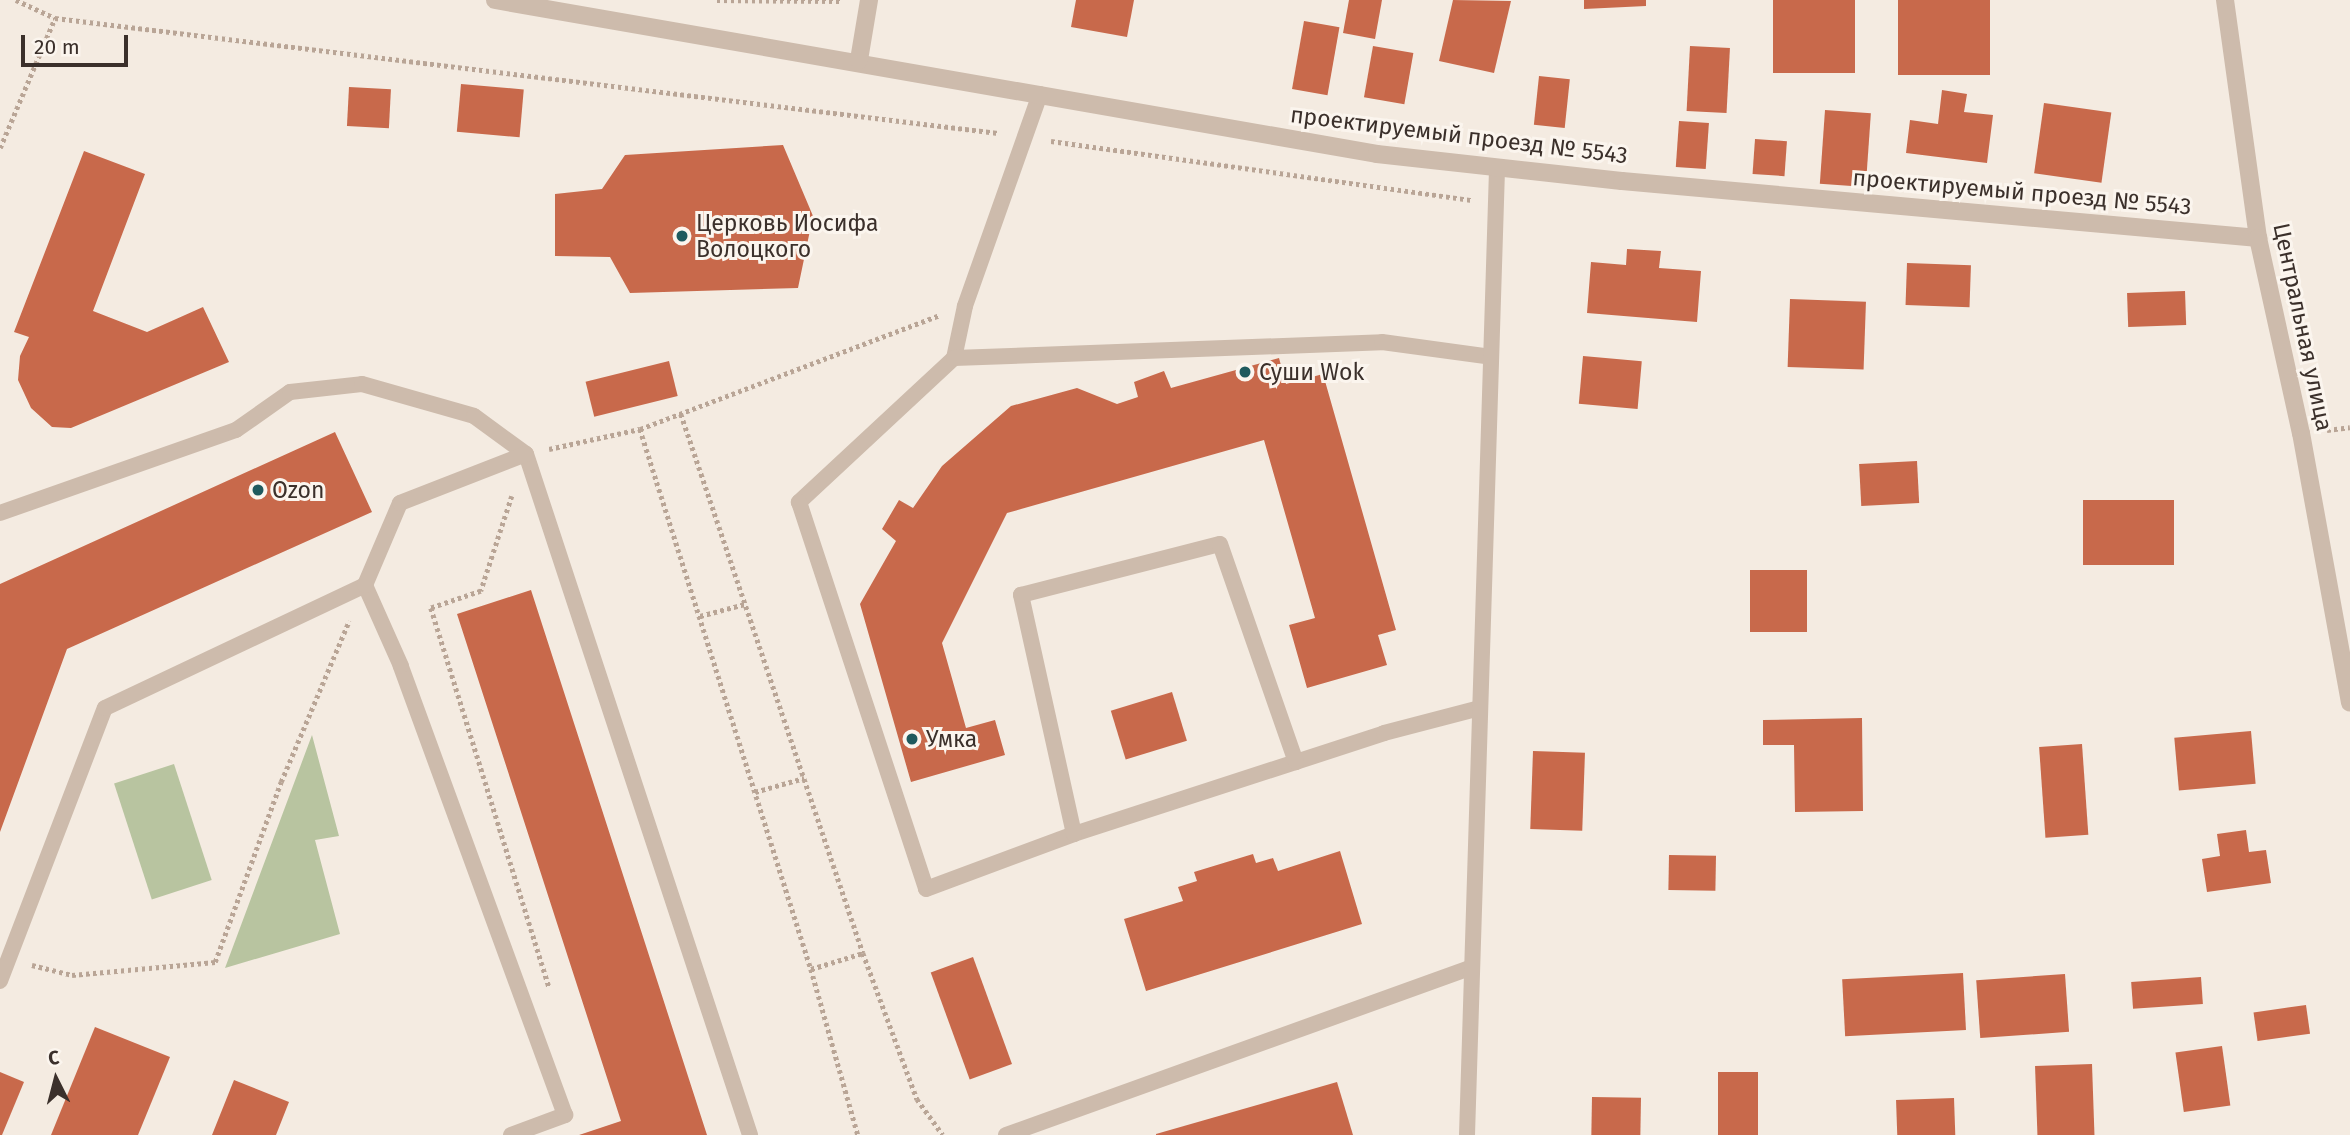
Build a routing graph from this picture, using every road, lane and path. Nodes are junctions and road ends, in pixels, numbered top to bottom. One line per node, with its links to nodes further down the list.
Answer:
1 (16, 0): 6 (path)
2 (495, 0): 7 (street, проектируемый проезд № 5543)
3 (717, 0): 5 (path)
4 (2225, 0): 14 (street, Центральная улица)
5 (869, 1): 7 (street)
6 (55, 18): 9 (path); 11 (path)
7 (859, 60): 8 (street, проектируемый проезд № 5543)
8 (1040, 94): 12 (street, проектируемый проезд № 5543); 15 (lane)
9 (1004, 134)
10 (1045, 140): 13 (path)
11 (0, 148)
12 (1497, 167): 14 (street, проектируемый проезд № 5543); 16 (lane)
13 (1481, 201)
14 (2258, 238): 25 (street, Центральная улица)
15 (965, 306): 17 (lane); 18 (path)
16 (1491, 357): 17 (lane); 26 (lane)
17 (954, 358): 30 (lane)
18 (681, 414): 19 (path); 23 (path)
19 (640, 429): 20 (path); 24 (path)
20 (526, 454): 21 (lane); 22 (lane); 36 (path); 38 (lane)
21 (0, 513)
22 (365, 584): 32 (lane); 32 (path); 37 (lane)
23 (745, 604): 24 (path); 28 (path)
24 (699, 616): 29 (path)
25 (2350, 703)
26 (1480, 708): 27 (lane); 33 (lane)
27 (1296, 762): 30 (lane); 30 (lane)
28 (804, 778): 29 (path); 31 (path)
29 (755, 792): 34 (path)
30 (1074, 834)
31 (863, 953): 34 (path); 40 (path)
32 (9, 959): 35 (lane)
33 (1472, 967): 41 (lane); 42 (lane)
34 (811, 969): 39 (path)
35 (0, 981)
36 (553, 998)
37 (512, 1135)
38 (750, 1135)
39 (858, 1135)
40 (943, 1135)
41 (1006, 1135)
42 (1467, 1135)

